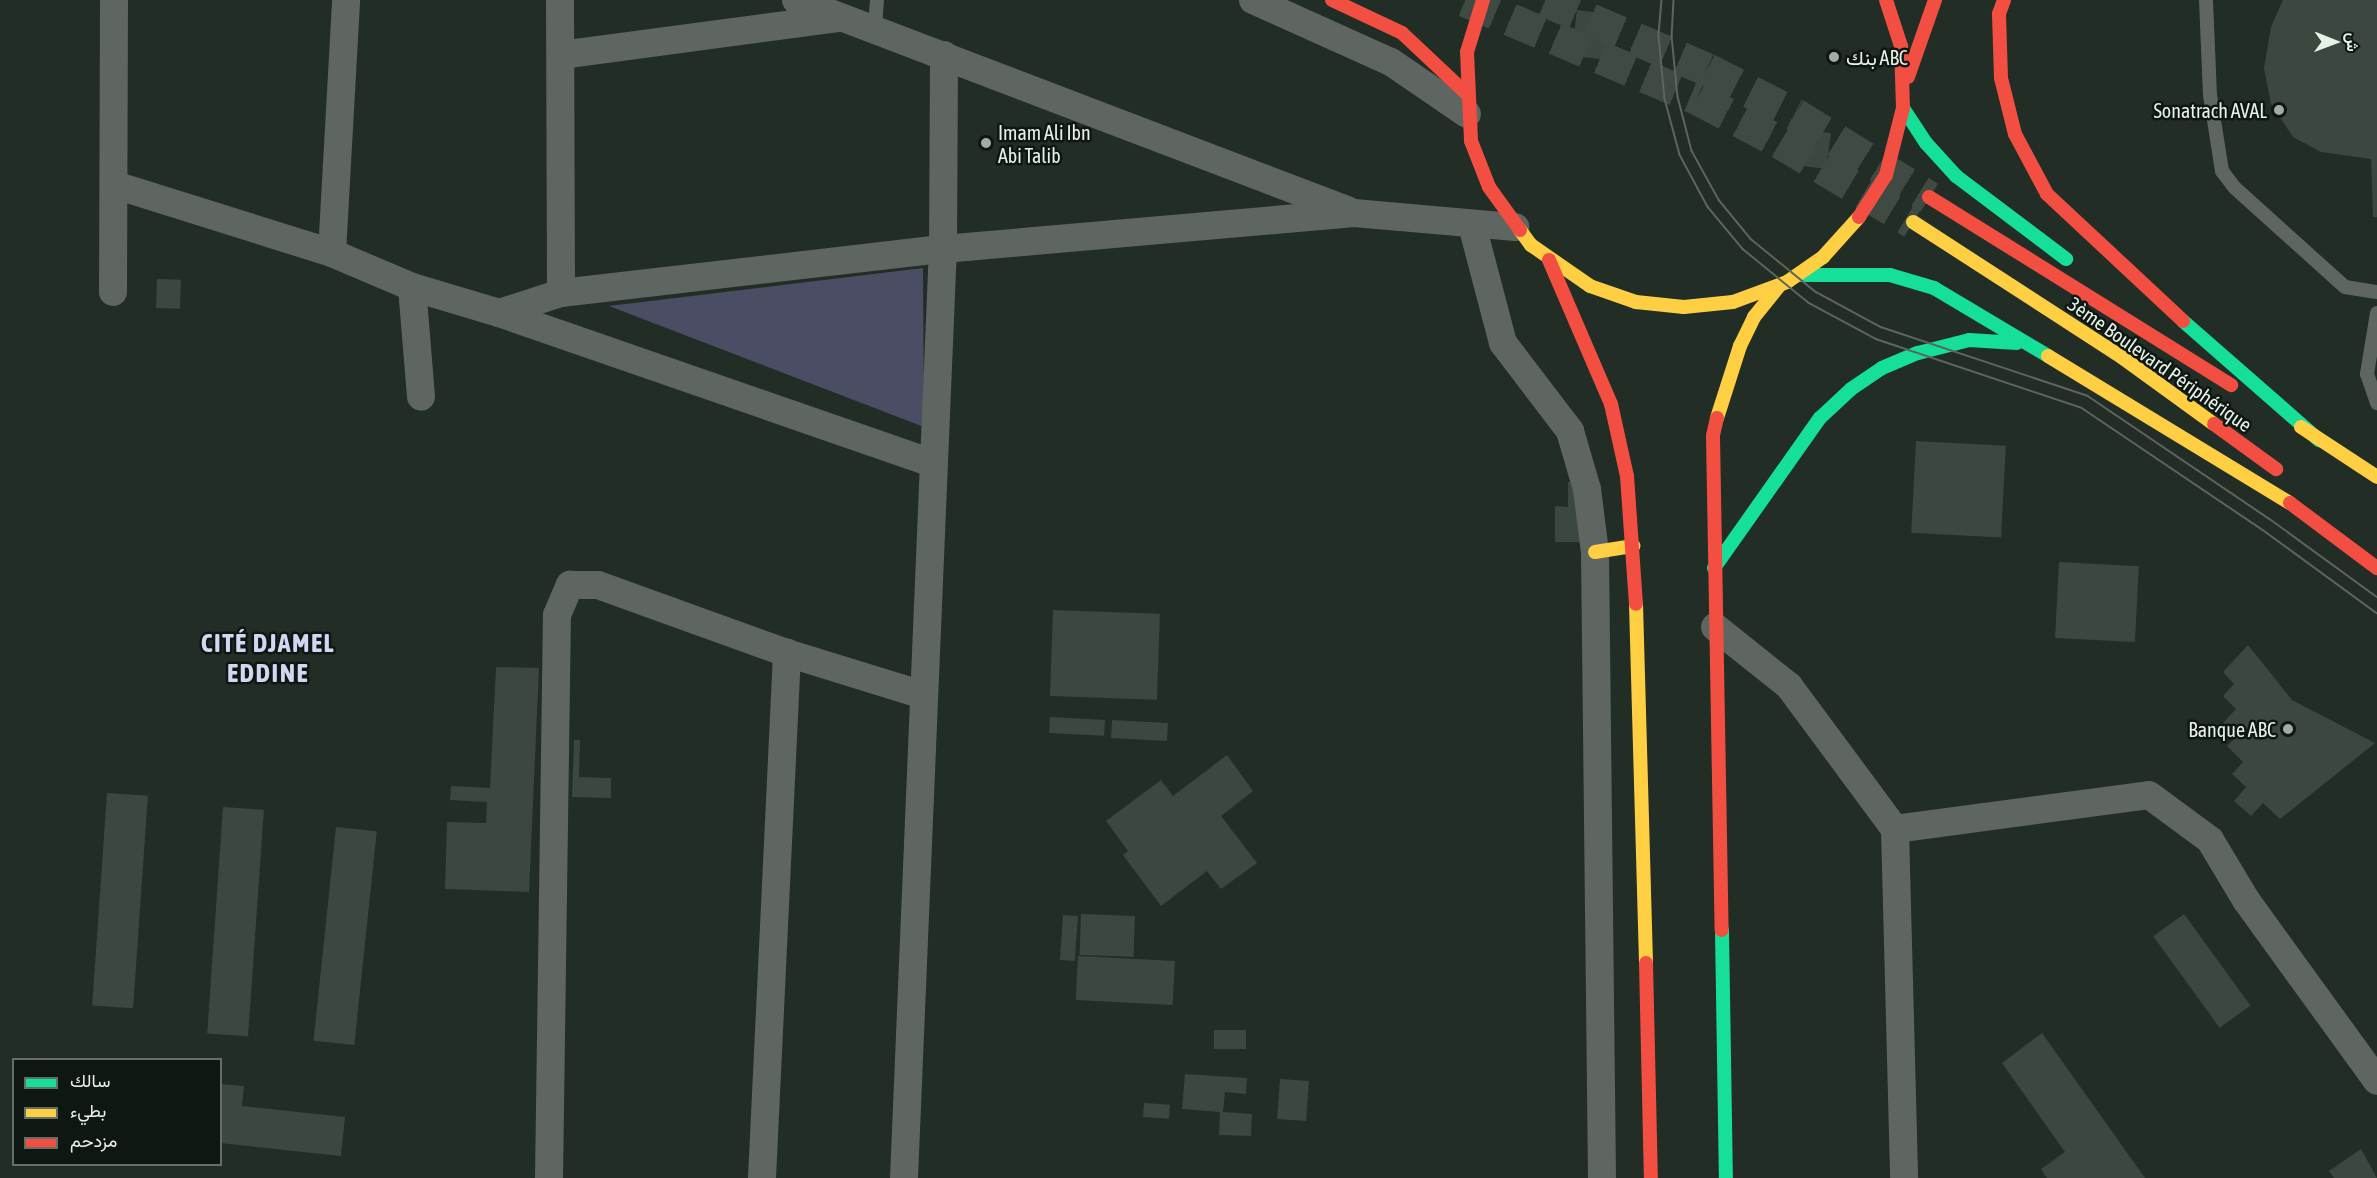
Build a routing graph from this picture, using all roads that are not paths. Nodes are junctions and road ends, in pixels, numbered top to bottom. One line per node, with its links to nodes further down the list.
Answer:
1 (114, 0): 20 (street)
2 (346, 0): 27 (street)
3 (560, 0): 15 (street)
4 (796, 0): 13 (street)
5 (877, 0): 14 (lane)
6 (1253, 0): 18 (street)
7 (1332, 0): 18 (main road)
8 (1483, 0): 18 (main road)
9 (1886, 0): 17 (main road)
10 (1935, 0): 17 (main road)
11 (2004, 0): 43 (main road)
12 (2206, 0): 35 (lane)
13 (848, 17): 14 (street); 15 (street)
14 (875, 28): 16 (street)
15 (561, 55): 34 (street)
16 (944, 55): 22 (street); 26 (street)
17 (1904, 87): 19 (main road)
18 (1467, 103): 25 (main road)
19 (1903, 108): 29 (main road); 30 (main road)
20 (115, 185): 27 (street); 33 (street)
21 (1929, 197): 42 (main road, 3ème Boulevard Périphérique)
22 (1354, 213): 24 (street); 26 (street)
23 (1913, 222): 46 (main road, 3ème Boulevard Périphérique)
24 (1472, 225): 25 (street); 48 (street)
25 (1515, 227): 28 (main road)
26 (943, 249): 34 (street); 44 (street)
27 (332, 253): 32 (street)
28 (1549, 260): 31 (main road); 47 (main road)
29 (2077, 267)
30 (1799, 275): 31 (main road); 39 (main road)
31 (1779, 286): 49 (main road)
32 (412, 287): 37 (street); 40 (street)
33 (113, 292)
34 (561, 292): 37 (street)
35 (2377, 292)
36 (2126, 302): 42 (main road)
37 (499, 313): 44 (street)
38 (2377, 313): 41 (lane)
39 (2022, 343): 49 (main road); 50 (main road)
40 (421, 397)
41 (2377, 403)
42 (2301, 428): 43 (main road, 3ème Boulevard Périphérique)
43 (2319, 440): 45 (main road, 3ème Boulevard Périphérique)
44 (933, 463): 53 (street)
45 (2373, 468)
46 (2287, 478)
47 (1634, 546): 48 (main road); 60 (main road)
48 (1595, 552): 59 (street)
49 (1714, 568): 51 (main road)
50 (2377, 568)
51 (1715, 627): 54 (street); 61 (main road)
52 (787, 653): 53 (street); 56 (street); 57 (street)
53 (923, 695): 58 (street)
54 (1895, 829): 55 (street); 62 (street)
55 (2377, 1081)
56 (549, 1178)
57 (762, 1178)
58 (904, 1178)
59 (1602, 1178)
60 (1651, 1178)
61 (1726, 1178)
62 (1904, 1178)

